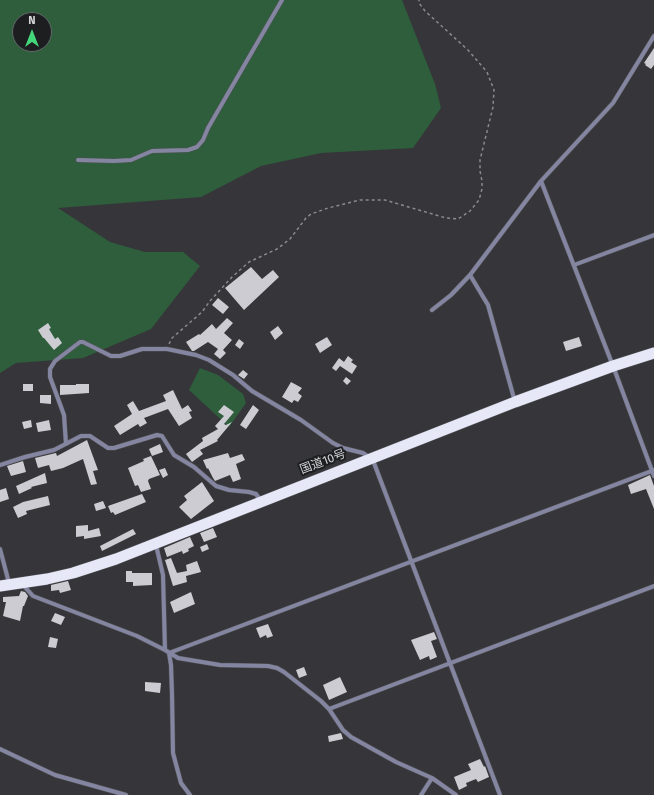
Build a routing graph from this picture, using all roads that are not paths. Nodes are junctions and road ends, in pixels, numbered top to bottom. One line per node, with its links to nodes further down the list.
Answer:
1 (282, 0): 3 (street)
2 (654, 37): 4 (street)
3 (78, 160)
4 (541, 181): 6 (street); 7 (street)
5 (654, 235): 6 (street)
6 (574, 265): 10 (street)
7 (470, 275): 8 (street); 11 (street)
8 (432, 310)
9 (654, 354): 10 (highway, 国道10号)
10 (613, 366): 11 (highway, 国道10号); 15 (street)
11 (515, 402): 13 (highway, 国道10号)
12 (66, 444): 13 (street); 14 (street); 17 (street)
13 (370, 458): 17 (highway, 国道10号); 20 (street)
14 (0, 464)
15 (653, 471): 16 (street); 20 (street)
16 (654, 476)
17 (261, 501): 18 (highway, 国道10号)
18 (156, 543): 21 (highway, 国道10号); 24 (street)
19 (0, 549): 22 (street)
20 (412, 562): 24 (street); 25 (street)
21 (22, 584): 22 (highway, 国道10号); 24 (street)
22 (5, 585)
23 (654, 586): 25 (street)
24 (167, 652): 26 (street); 30 (street)
25 (451, 662): 26 (street); 33 (street)
26 (329, 709): 28 (street)
27 (0, 749): 29 (street)
28 (432, 778): 31 (street); 32 (street)
29 (126, 795)
30 (188, 795)
31 (421, 795)
32 (456, 795)
33 (500, 795)

